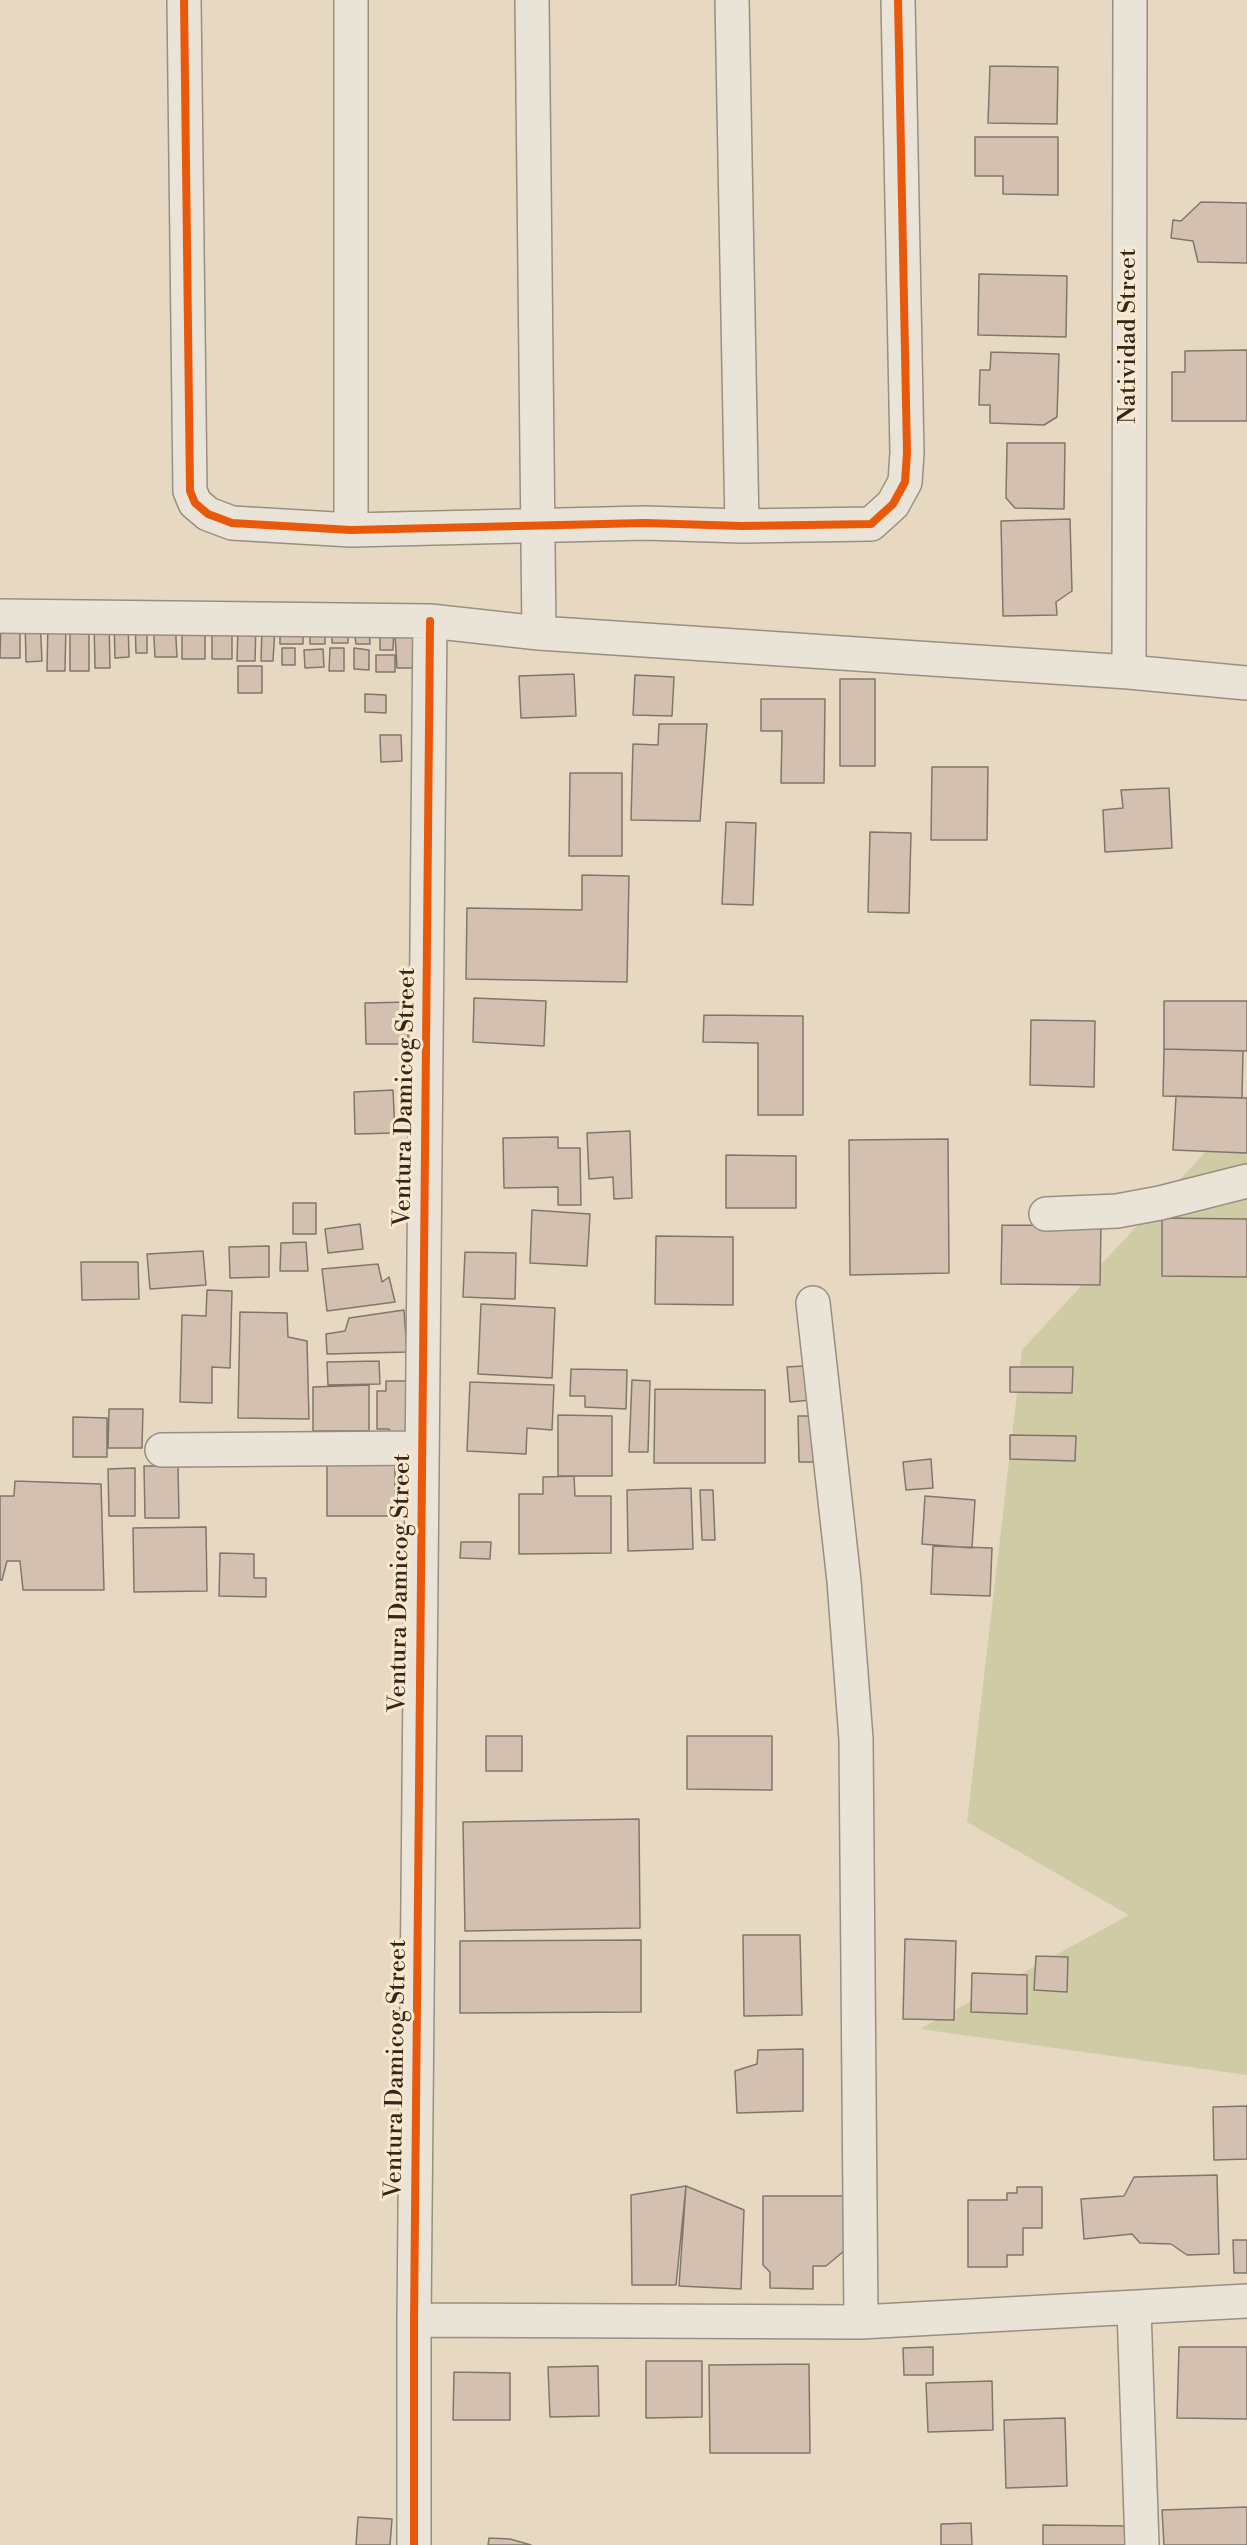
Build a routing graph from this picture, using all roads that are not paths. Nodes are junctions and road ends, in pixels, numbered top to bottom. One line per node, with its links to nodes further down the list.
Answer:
1 (183, 0): 9 (street)
2 (351, 0): 9 (street)
3 (532, 0): 7 (street)
4 (732, 0): 8 (street)
5 (898, 0): 8 (street)
6 (1130, 0): 13 (street, Natividad Street)
7 (537, 525): 8 (street); 9 (street); 12 (street)
8 (742, 526)
9 (351, 530)
10 (0, 616): 11 (street)
11 (430, 621): 12 (street); 18 (street, Ventura Damicog Street)
12 (539, 633): 13 (street)
13 (1129, 672): 14 (street)
14 (1247, 682)
15 (1247, 1181): 16 (street)
16 (1046, 1214)
17 (813, 1303): 23 (street)
18 (422, 1448): 19 (street); 22 (street, Ventura Damicog Street)
19 (162, 1450)
20 (1247, 2301): 21 (street)
21 (1134, 2309): 23 (street); 25 (street)
22 (414, 2320): 23 (street); 24 (street, Ventura Damicog Street)
23 (861, 2322)
24 (414, 2545)
25 (1142, 2545)

